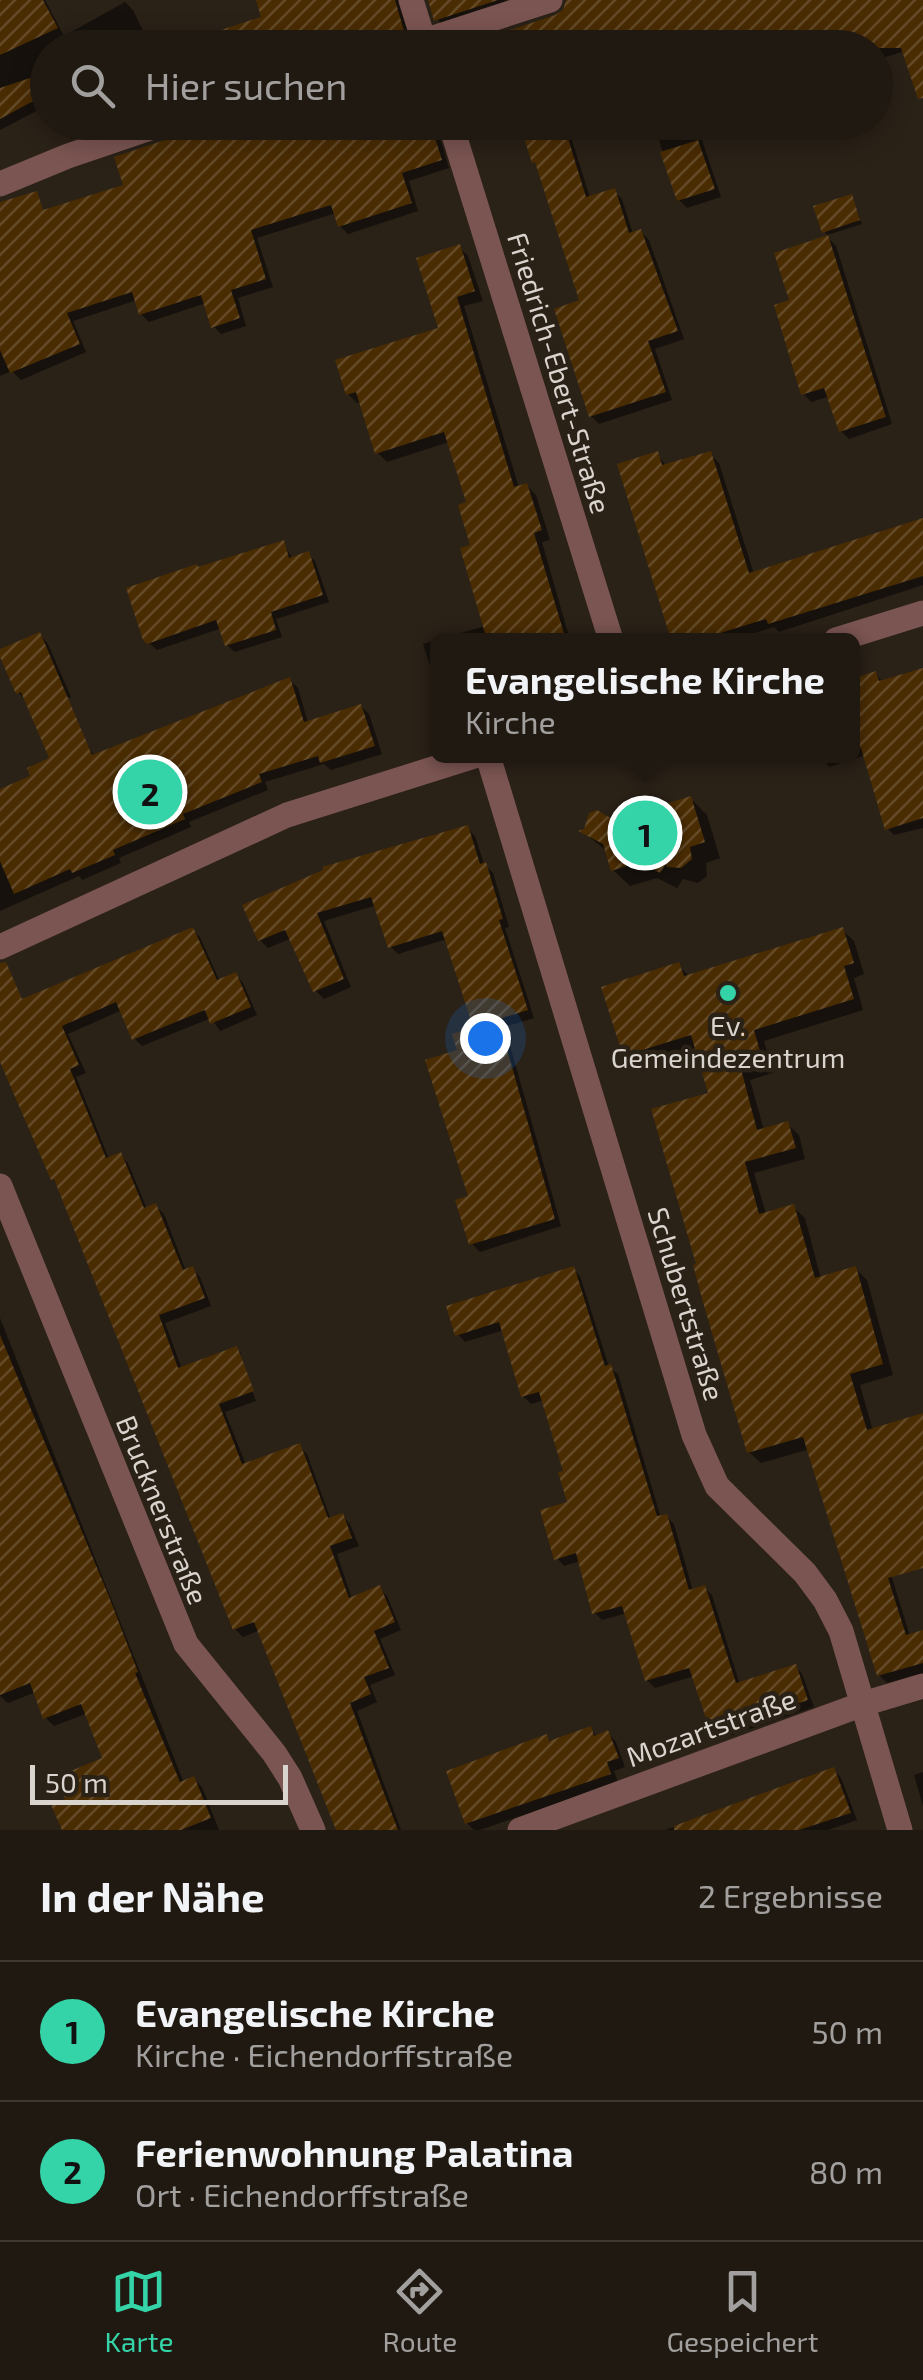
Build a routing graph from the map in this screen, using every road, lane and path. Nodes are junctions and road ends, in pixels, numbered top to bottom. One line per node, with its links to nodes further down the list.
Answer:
1 (411, 0): 3 (street)
2 (550, 0): 4 (street)
3 (416, 30)
4 (462, 30)
5 (115, 140): 7 (street)
6 (456, 140): 9 (street, Friedrich-Ebert-Straße)
7 (0, 184)
8 (923, 613): 10 (street)
9 (609, 633)
10 (859, 633)
11 (452, 763): 13 (street)
12 (490, 763): 16 (street, Schubertstraße)
13 (0, 947)
14 (0, 1186): 17 (street, Brucknerstraße)
15 (923, 1686): 16 (street, Mozartstraße)
16 (863, 1704): 18 (street, Mozartstraße); 19 (street, Schubertstraße)
17 (313, 1830)
18 (520, 1830)
19 (900, 1830)

